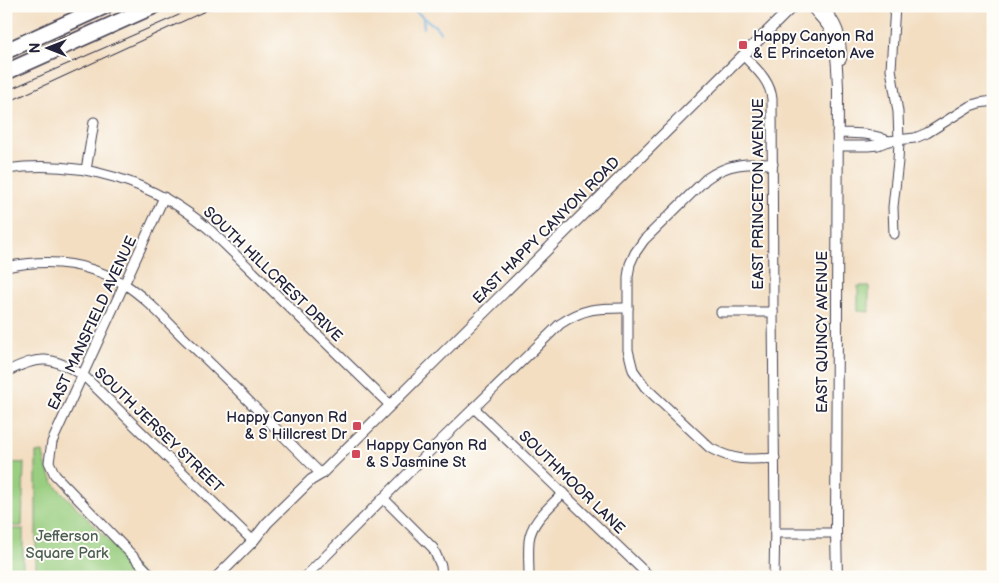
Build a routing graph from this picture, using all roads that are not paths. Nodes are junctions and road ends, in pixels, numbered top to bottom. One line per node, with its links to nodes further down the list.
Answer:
1 (105, 6): 7 (highway)
2 (154, 6): 9 (highway)
3 (792, 6): 8 (street, EAST HAPPY CANYON ROAD)
4 (811, 6): 10 (street, EAST QUINCY AVENUE)
5 (821, 6): 10 (street, EAST QUINCY AVENUE)
6 (895, 6): 15 (street)
7 (6, 51)
8 (744, 56): 17 (street, EAST PRINCETON AVENUE); 29 (street, EAST HAPPY CANYON ROAD)
9 (6, 72)
10 (838, 87): 13 (street, EAST QUINCY AVENUE)
11 (993, 101): 15 (street)
12 (94, 122): 19 (street)
13 (837, 134): 14 (street); 16 (street, EAST QUINCY AVENUE)
14 (888, 141): 15 (street); 16 (street)
15 (899, 141): 21 (street)
16 (838, 146): 36 (street, EAST QUINCY AVENUE)
17 (773, 164): 24 (street); 26 (street, EAST PRINCETON AVENUE)
18 (6, 169): 19 (street, SOUTH HILLCREST DRIVE)
19 (86, 170): 20 (street, SOUTH HILLCREST DRIVE)
20 (164, 197): 23 (street, EAST MANSFIELD AVENUE); 29 (street, SOUTH HILLCREST DRIVE)
21 (894, 234)
22 (6, 267): 23 (street)
23 (124, 284): 28 (street, EAST MANSFIELD AVENUE); 32 (street)
24 (628, 308): 30 (street); 31 (street)
25 (721, 312): 26 (street, EAST PRINCETON AVENUE)
26 (772, 312): 31 (street, EAST PRINCETON AVENUE)
27 (6, 372): 28 (street, SOUTH JERSEY STREET)
28 (83, 375): 37 (street, SOUTH JERSEY STREET); 38 (street, EAST MANSFIELD AVENUE)
29 (390, 406): 32 (street, EAST HAPPY CANYON ROAD)
30 (474, 408): 33 (street, SOUTHMOOR LANE); 34 (street)
31 (774, 458): 35 (street, EAST PRINCETON AVENUE)
32 (321, 474): 37 (street, EAST HAPPY CANYON ROAD)
33 (563, 493): 42 (street); 43 (street, SOUTHMOOR LANE)
34 (383, 498): 40 (street); 41 (street)
35 (775, 533): 36 (street); 44 (street, EAST PRINCETON AVENUE)
36 (836, 533): 45 (street, EAST QUINCY AVENUE)
37 (254, 541): 39 (street, EAST HAPPY CANYON ROAD)
38 (153, 577)
39 (217, 577)
40 (305, 577)
41 (442, 577)
42 (530, 577)
43 (650, 577)
44 (774, 577)
45 (837, 577)

